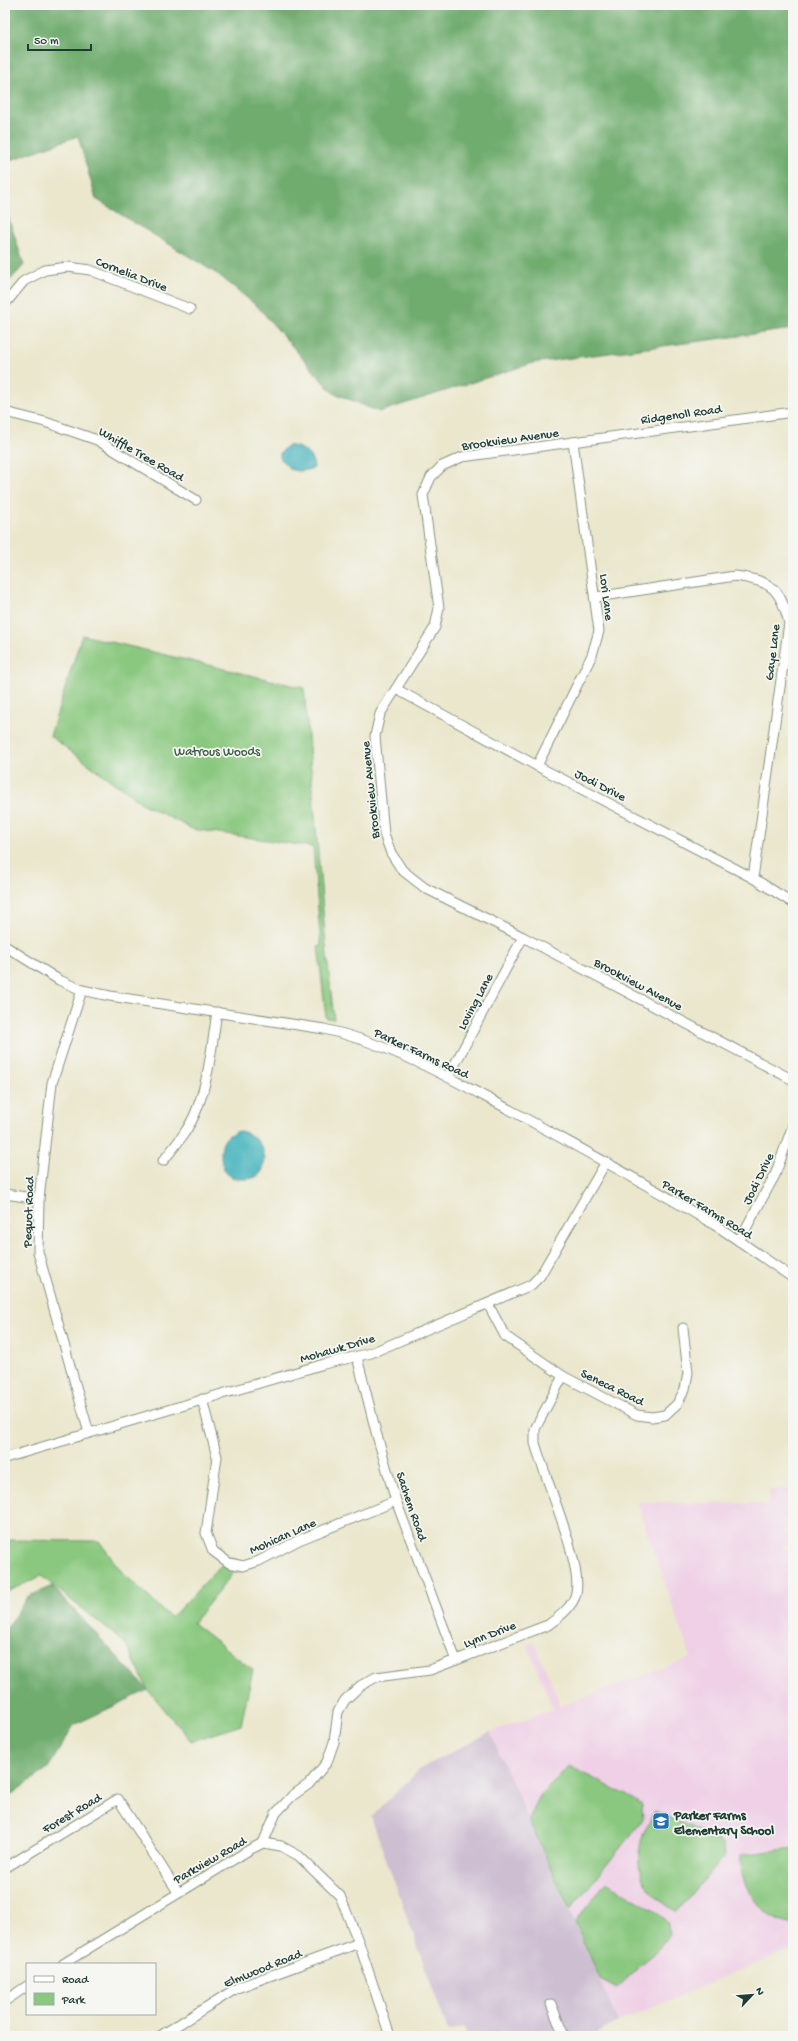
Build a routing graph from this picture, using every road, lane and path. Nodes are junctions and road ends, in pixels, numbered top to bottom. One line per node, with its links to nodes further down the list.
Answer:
1 (5, 304): 2 (street, Cornelia Drive)
2 (190, 309)
3 (5, 412): 6 (street, Whiffle Tree Road)
4 (793, 412): 5 (street, Ridgenoll Road)
5 (573, 442): 7 (street, Lori Lane); 8 (street, Brookview Avenue)
6 (196, 500)
7 (596, 597): 9 (street, Lori Lane); 10 (street, Gaye Lane)
8 (396, 689): 9 (street, Jodi Drive); 12 (street, Brookview Avenue)
9 (537, 766): 10 (street, Jodi Drive)
10 (753, 878): 11 (street, Jodi Drive)
11 (793, 903)
12 (523, 936): 16 (street, Loving Lane); 17 (street, Brookview Avenue)
13 (5, 946): 14 (street, Parker Farms Road)
14 (82, 990): 15 (street, Parker Farms Road); 22 (street, Pequot Road)
15 (217, 1012): 16 (street, Parker Farms Road); 19 (street)
16 (448, 1078): 20 (street, Parker Farms Road)
17 (793, 1080)
18 (793, 1125): 23 (street, Jodi Drive)
19 (163, 1161)
20 (606, 1162): 23 (street, Parker Farms Road); 25 (street, Mohawk Drive)
21 (5, 1194): 22 (street)
22 (38, 1199): 30 (street, Pequot Road)
23 (739, 1241): 24 (street, Parker Farms Road)
24 (793, 1278)
25 (488, 1304): 27 (street, Mohawk Drive); 28 (street, Seneca Road)
26 (683, 1328): 28 (street, Seneca Road)
27 (357, 1357): 29 (street, Mohawk Drive); 32 (street, Sachem Road)
28 (563, 1376): 33 (street, Lynn Drive)
29 (202, 1399): 30 (street, Mohawk Drive); 32 (street, Mohican Lane)
30 (89, 1433): 31 (street, Mohawk Drive)
31 (5, 1458)
32 (396, 1501): 33 (street, Sachem Road)
33 (456, 1660): 34 (street, Lynn Drive)
34 (263, 1843): 36 (street, Parkview Road); 37 (street, Parkview Road)
35 (5, 1868): 36 (street, Forest Road)
36 (178, 1892): 38 (street, Parkview Road)
37 (359, 1943): 42 (street, Elmwood Road); 43 (street, Parkview Road)
38 (65, 1963)
39 (26, 1987): 40 (street)
40 (5, 2001)
41 (551, 2004): 44 (street)
42 (160, 2036)
43 (390, 2036)
44 (564, 2036)

